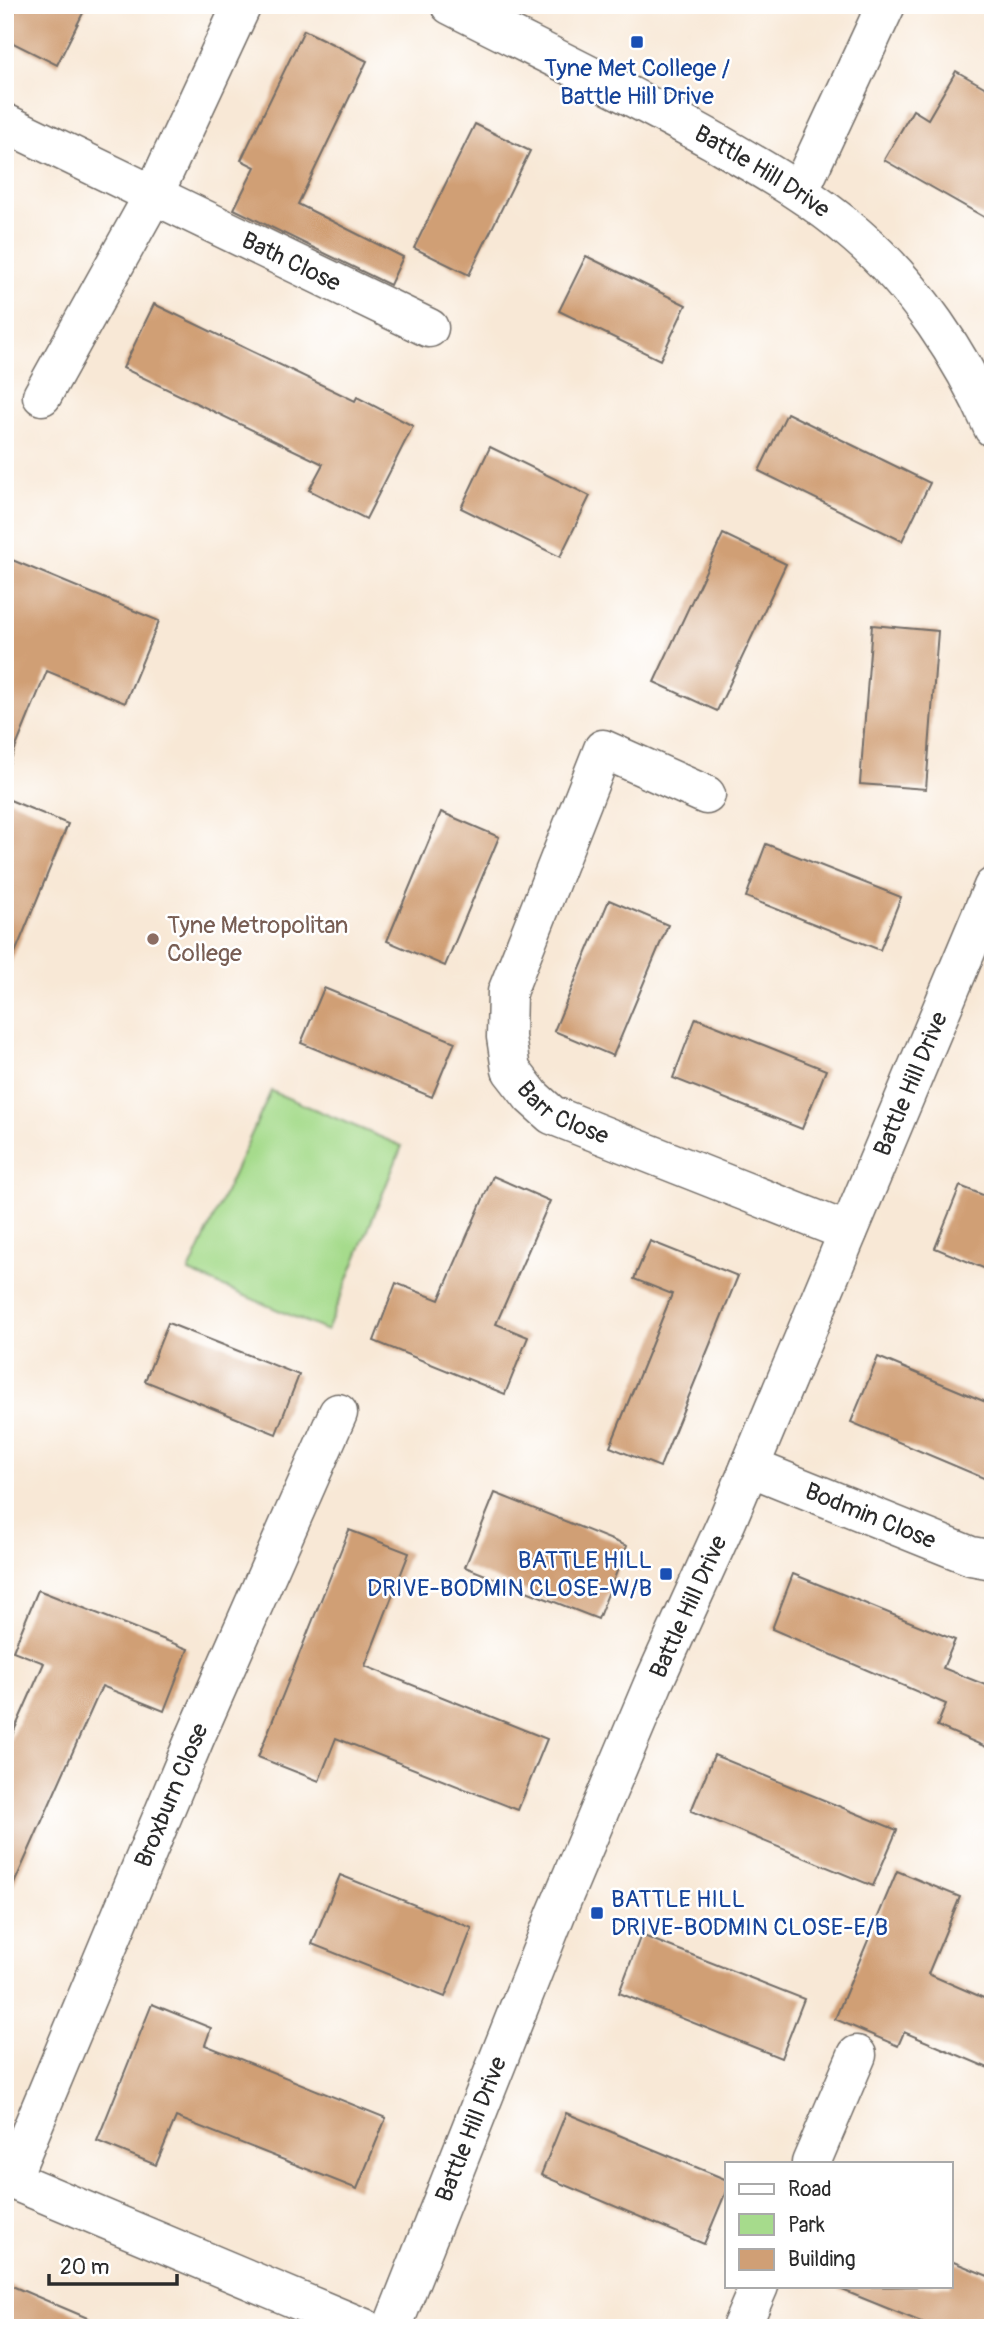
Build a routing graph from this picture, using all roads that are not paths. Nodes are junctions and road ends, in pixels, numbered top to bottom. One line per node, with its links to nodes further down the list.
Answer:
1 (242, 5): 6 (street)
2 (450, 5): 5 (street, Battle Hill Drive)
3 (886, 5): 5 (street)
4 (5, 123): 6 (street, Bath Close)
5 (800, 190): 9 (street, Battle Hill Drive)
6 (153, 194): 7 (street, Bath Close); 8 (street)
7 (429, 328)
8 (42, 396)
9 (993, 428)
10 (706, 794): 12 (street, Barr Close)
11 (993, 887): 12 (street, Battle Hill Drive)
12 (848, 1232): 14 (street, Battle Hill Drive)
13 (338, 1413): 18 (street, Broxburn Close)
14 (750, 1467): 15 (street, Bodmin Close); 21 (street, Battle Hill Drive)
15 (993, 1560)
16 (856, 2055): 17 (street)
17 (811, 2162)
18 (8, 2178): 20 (street)
19 (758, 2288): 22 (street)
20 (364, 2328)
21 (392, 2328)
22 (741, 2328)

